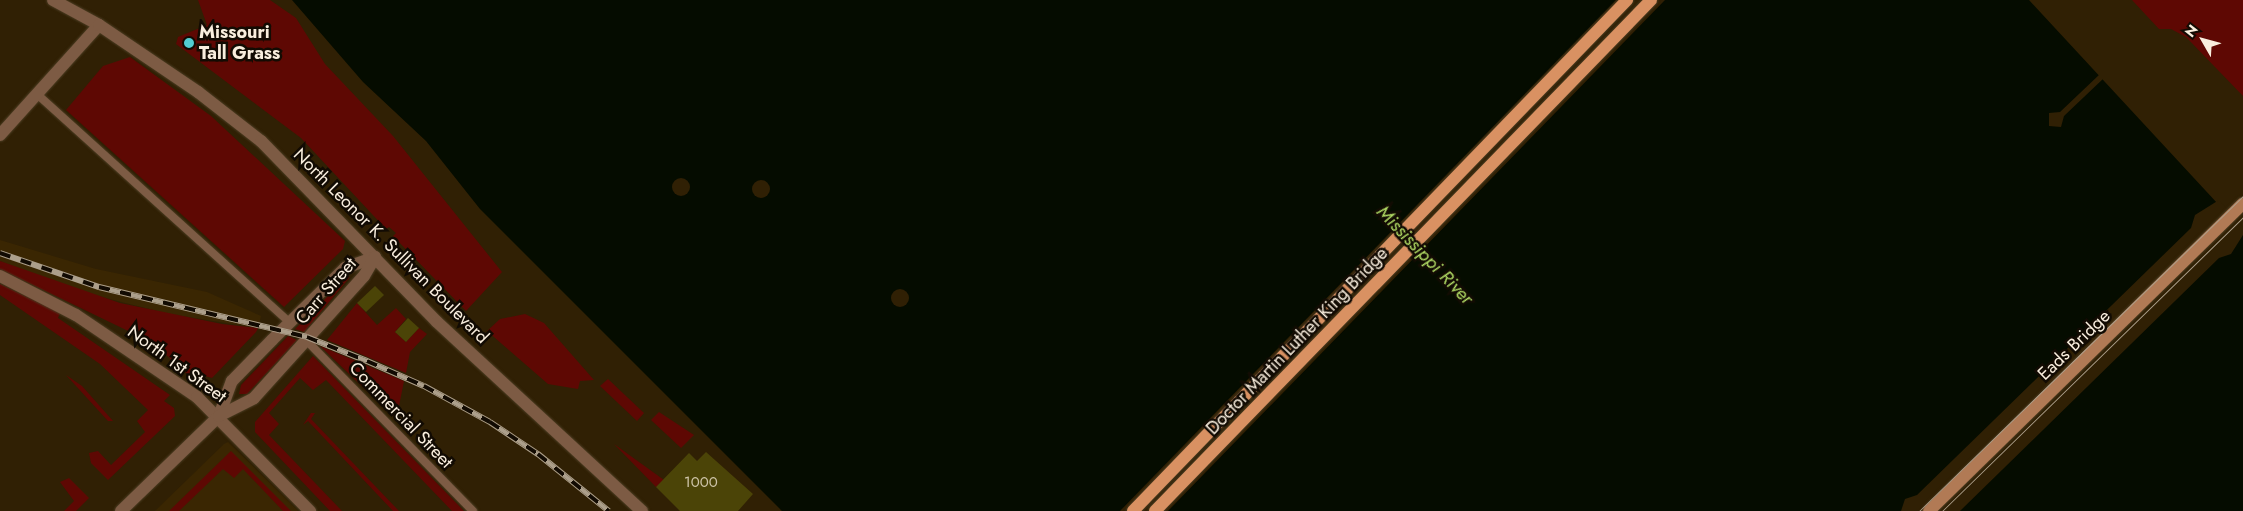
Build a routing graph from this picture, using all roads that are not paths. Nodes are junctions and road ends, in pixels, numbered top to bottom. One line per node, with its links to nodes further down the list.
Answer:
1 (53, 0): 4 (street, North Leonor K. Sullivan Boulevard)
2 (1627, 0): 17 (main road, Doctor Martin Luther King Bridge)
3 (1650, 0): 18 (main road, Doctor Martin Luther King Bridge)
4 (99, 24): 5 (street); 8 (street, North Leonor K. Sullivan Boulevard)
5 (38, 95): 6 (street); 10 (lane)
6 (0, 135)
7 (2243, 204): 19 (main road, Eads Bridge)
8 (375, 257): 10 (street, Carr Street); 11 (street, Carr Street); 16 (street, North Leonor K. Sullivan Boulevard)
9 (0, 276): 12 (street, North 1st Street)
10 (289, 322): 12 (street, Carr Street)
11 (306, 340): 12 (street, Carr Street); 15 (lane, Commercial Street)
12 (219, 416): 13 (street, Carr Street); 14 (street, North 1st Street)
13 (121, 511)
14 (310, 511)
15 (473, 511)
16 (642, 511)
17 (1133, 511)
18 (1155, 511)
19 (1929, 511)

